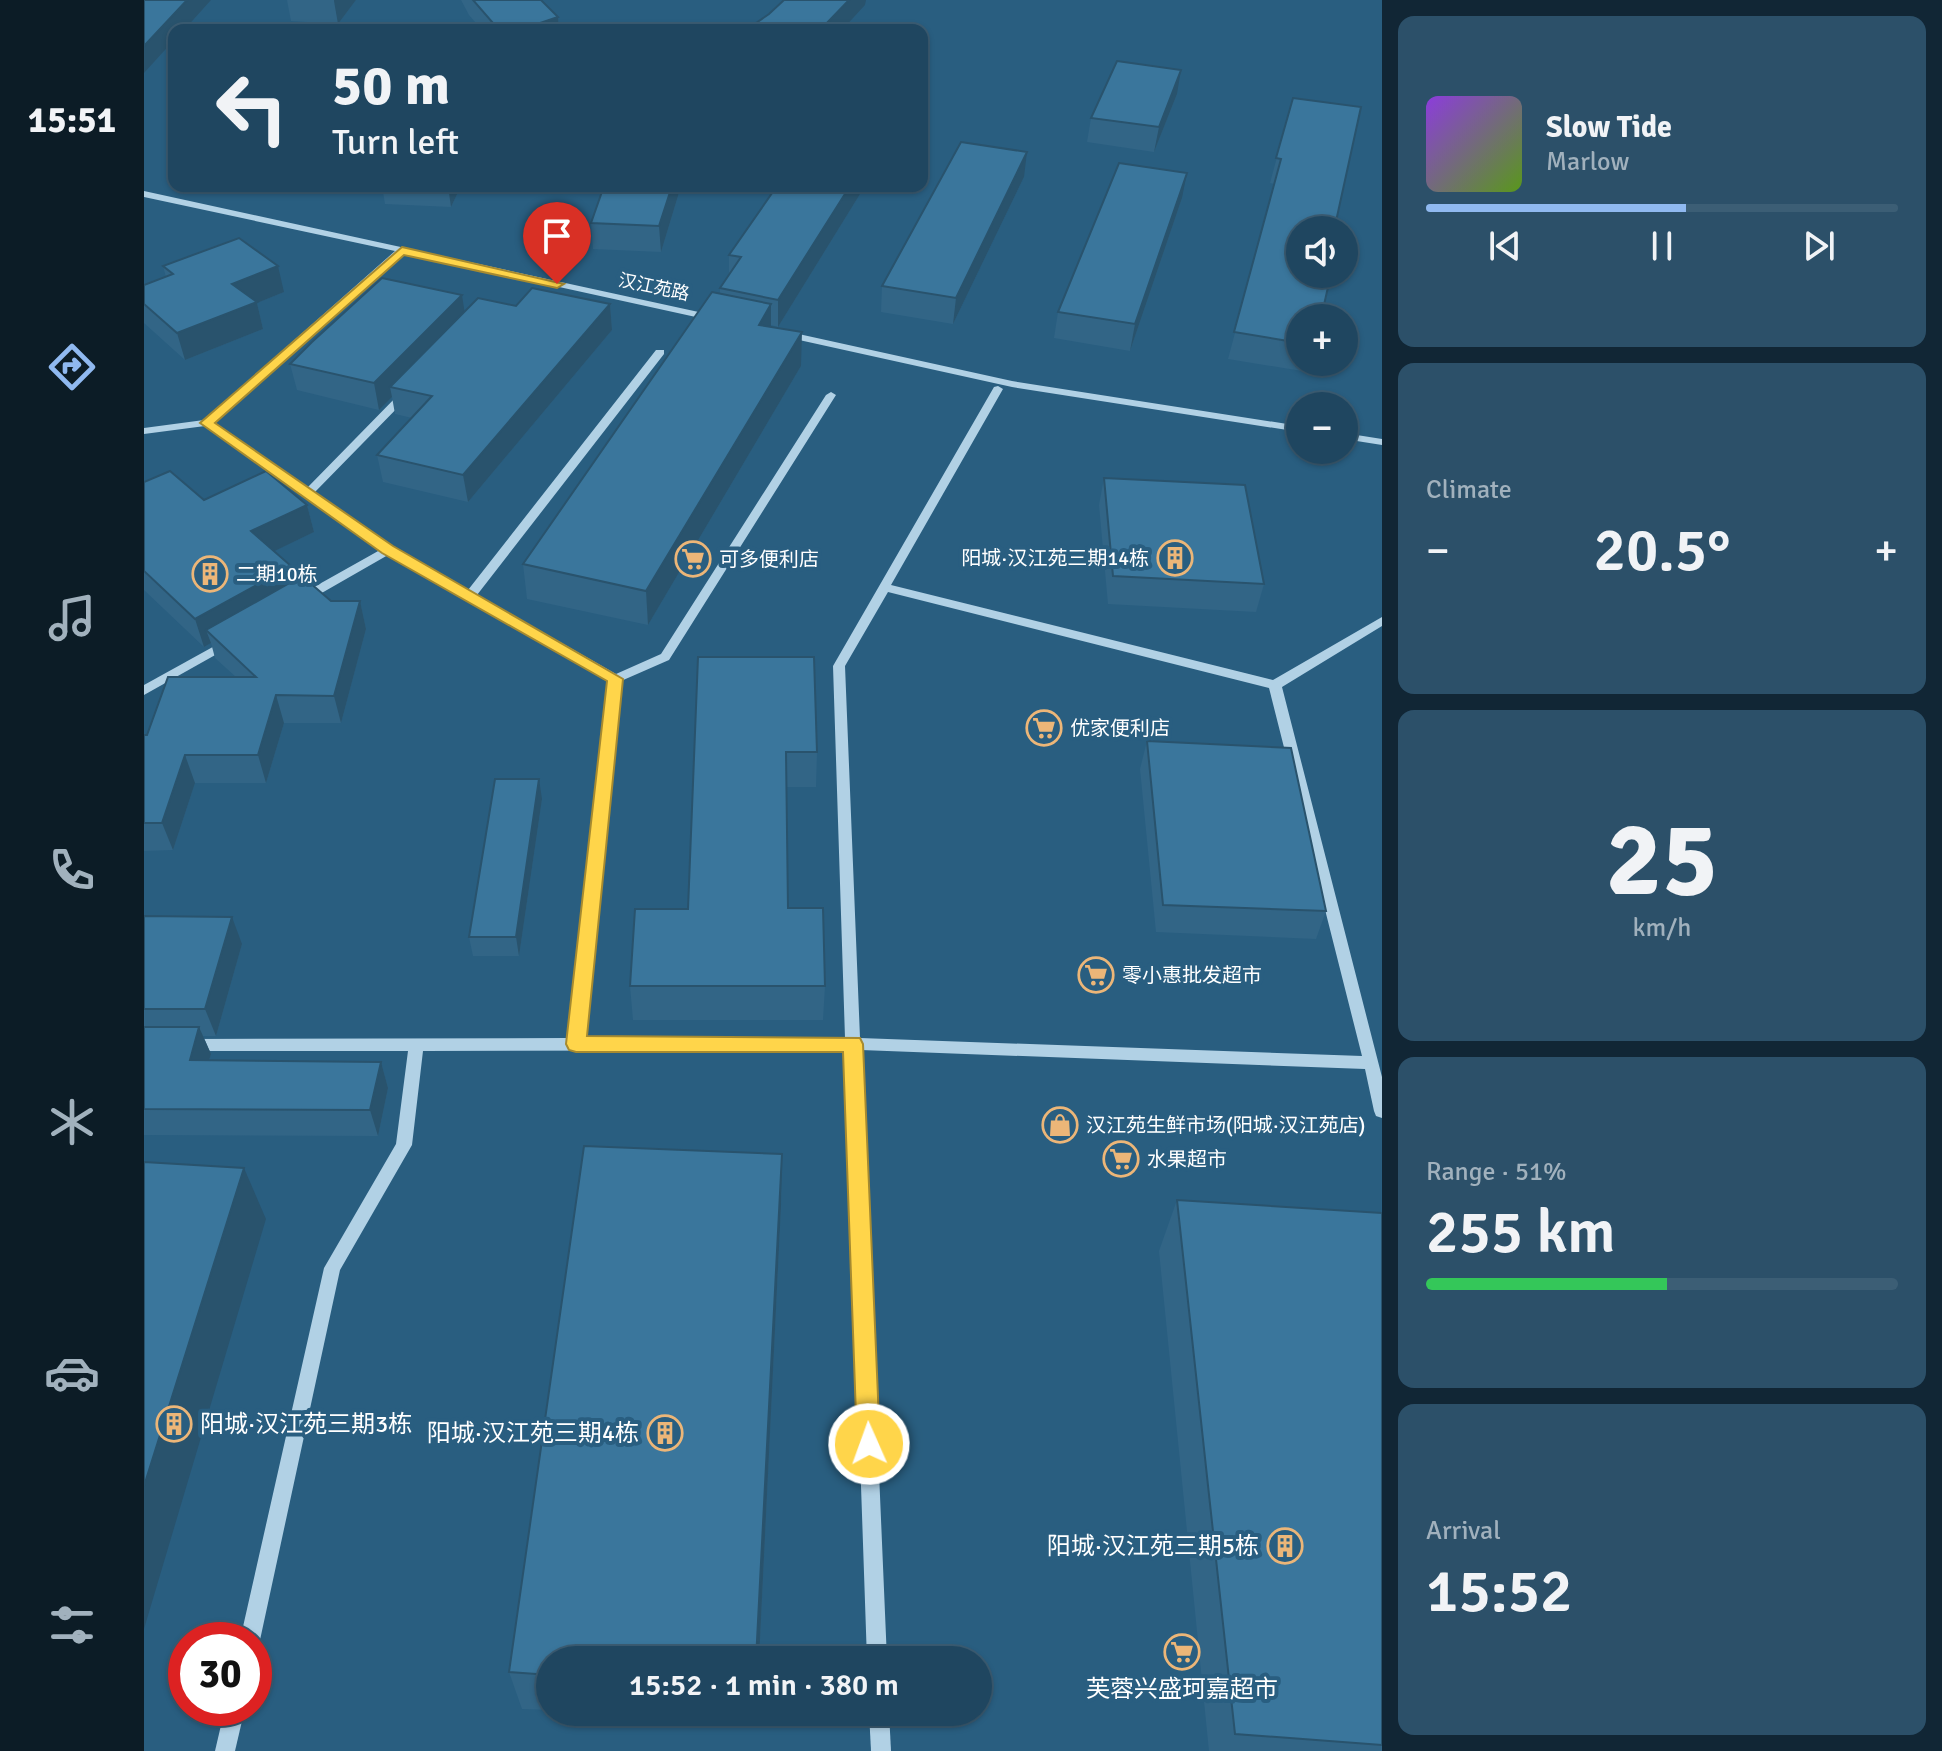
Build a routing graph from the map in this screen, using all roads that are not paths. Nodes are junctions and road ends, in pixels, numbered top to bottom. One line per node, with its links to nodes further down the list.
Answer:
1 (144, 194): 2 (street, 汉江苑路)
2 (402, 250): 3 (street, 汉江苑路); 9 (street)
3 (729, 322)
4 (776, 332): 10 (street)
5 (660, 352): 17 (street)
6 (417, 381): 14 (street)
7 (998, 389): 16 (street)
8 (831, 395): 21 (street)
9 (207, 423): 11 (street); 14 (street)
10 (1286, 427)
11 (144, 431)
12 (1358, 438): 13 (street)
13 (1382, 442)
14 (307, 494): 15 (street)
15 (388, 550): 17 (street); 18 (street)
16 (884, 587): 22 (street); 25 (street)
17 (470, 596): 21 (street)
18 (293, 605)
19 (1382, 621): 22 (street)
20 (239, 636): 23 (street)
21 (615, 679): 24 (street)
22 (1275, 685): 28 (street)
23 (144, 691)
24 (576, 1044): 25 (street); 27 (street)
25 (853, 1044): 28 (street); 31 (street)
26 (174, 1045): 27 (street)
27 (416, 1045): 30 (street)
28 (1371, 1063): 29 (street)
29 (1382, 1111)
30 (254, 1622)
31 (876, 1646)
32 (231, 1726): 34 (street)
33 (880, 1726): 35 (street)
34 (225, 1751)
35 (881, 1751)

